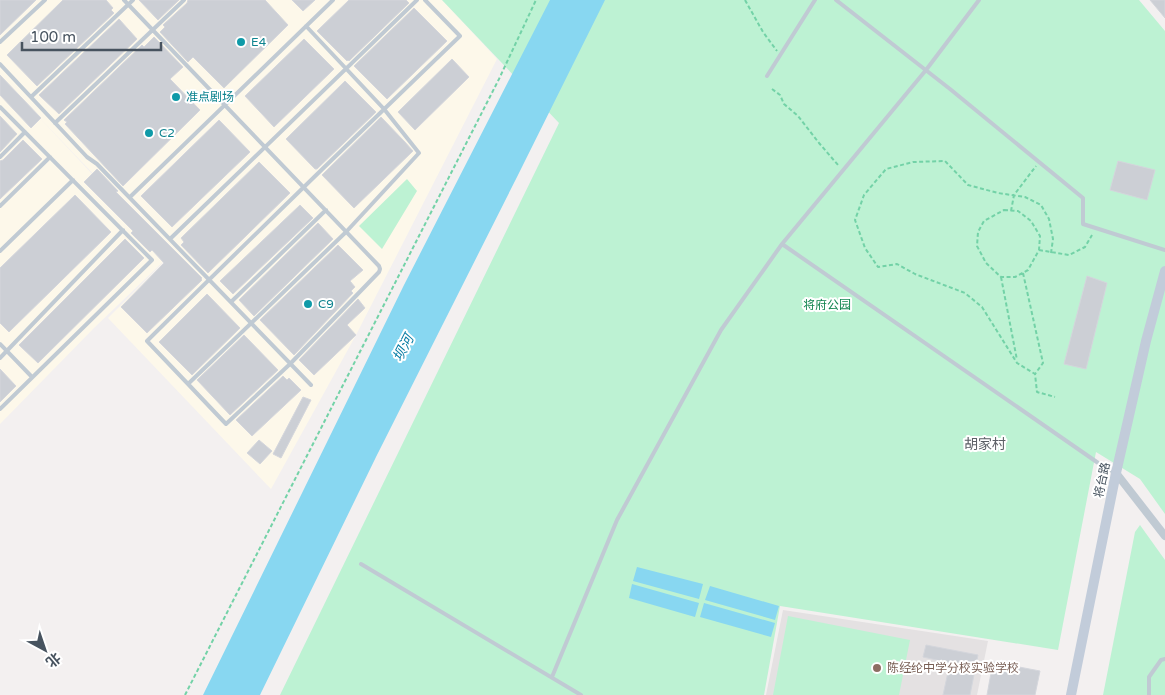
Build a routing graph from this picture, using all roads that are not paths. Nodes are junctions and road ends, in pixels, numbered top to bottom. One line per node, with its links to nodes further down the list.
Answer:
1 (46, 0): 14 (lane)
2 (124, 0): 11 (lane)
3 (133, 0): 11 (lane)
4 (184, 0): 13 (lane)
5 (333, 0): 12 (lane)
6 (417, 0): 16 (lane)
7 (425, 0): 22 (lane)
8 (815, 0): 18 (lane)
9 (836, 0): 17 (lane)
10 (979, 0): 17 (lane)
11 (128, 4): 13 (lane); 19 (lane)
12 (306, 26): 16 (lane); 20 (lane)
13 (153, 30): 20 (lane); 23 (lane)
14 (0, 42)
15 (0, 64): 19 (lane)
16 (346, 69): 22 (lane); 25 (lane)
17 (926, 70): 36 (lane); 37 (lane)
18 (767, 76)
19 (31, 97): 23 (lane)
20 (225, 105): 25 (lane); 30 (lane)
21 (0, 107): 24 (lane)
22 (384, 109): 29 (lane); 34 (lane)
23 (55, 123): 30 (lane)
24 (25, 132): 26 (lane); 27 (lane)
25 (266, 147): 29 (lane); 35 (lane)
26 (0, 157)
27 (50, 157): 28 (lane); 31 (lane)
28 (73, 180): 33 (lane); 38 (lane)
29 (304, 187): 32 (lane); 40 (lane)
30 (130, 197): 35 (lane)
31 (0, 206)
32 (326, 210): 34 (lane); 41 (lane)
33 (123, 230): 44 (lane); 47 (lane)
34 (346, 232): 42 (lane); 46 (lane)
35 (170, 239): 40 (lane)
36 (782, 244): 51 (lane); 55 (lane)
37 (1165, 250)
38 (0, 251)
39 (1165, 271): 51 (main road, 将台路)
40 (209, 279): 41 (lane); 48 (lane)
41 (231, 302): 42 (lane)
42 (251, 323): 46 (lane); 48 (lane)
43 (0, 344): 44 (lane)
44 (7, 351): 45 (lane); 47 (lane)
45 (0, 358)
46 (290, 364): 48 (lane); 49 (lane)
47 (32, 377): 50 (lane)
48 (188, 384)
49 (311, 385)
50 (0, 409)
51 (1116, 473): 52 (street); 57 (main road, 将台路)
52 (1165, 536)
53 (361, 564): 55 (lane)
54 (1165, 659): 58 (lane)
55 (552, 677): 56 (lane)
56 (582, 695)
57 (1071, 695)
58 (1149, 695)

